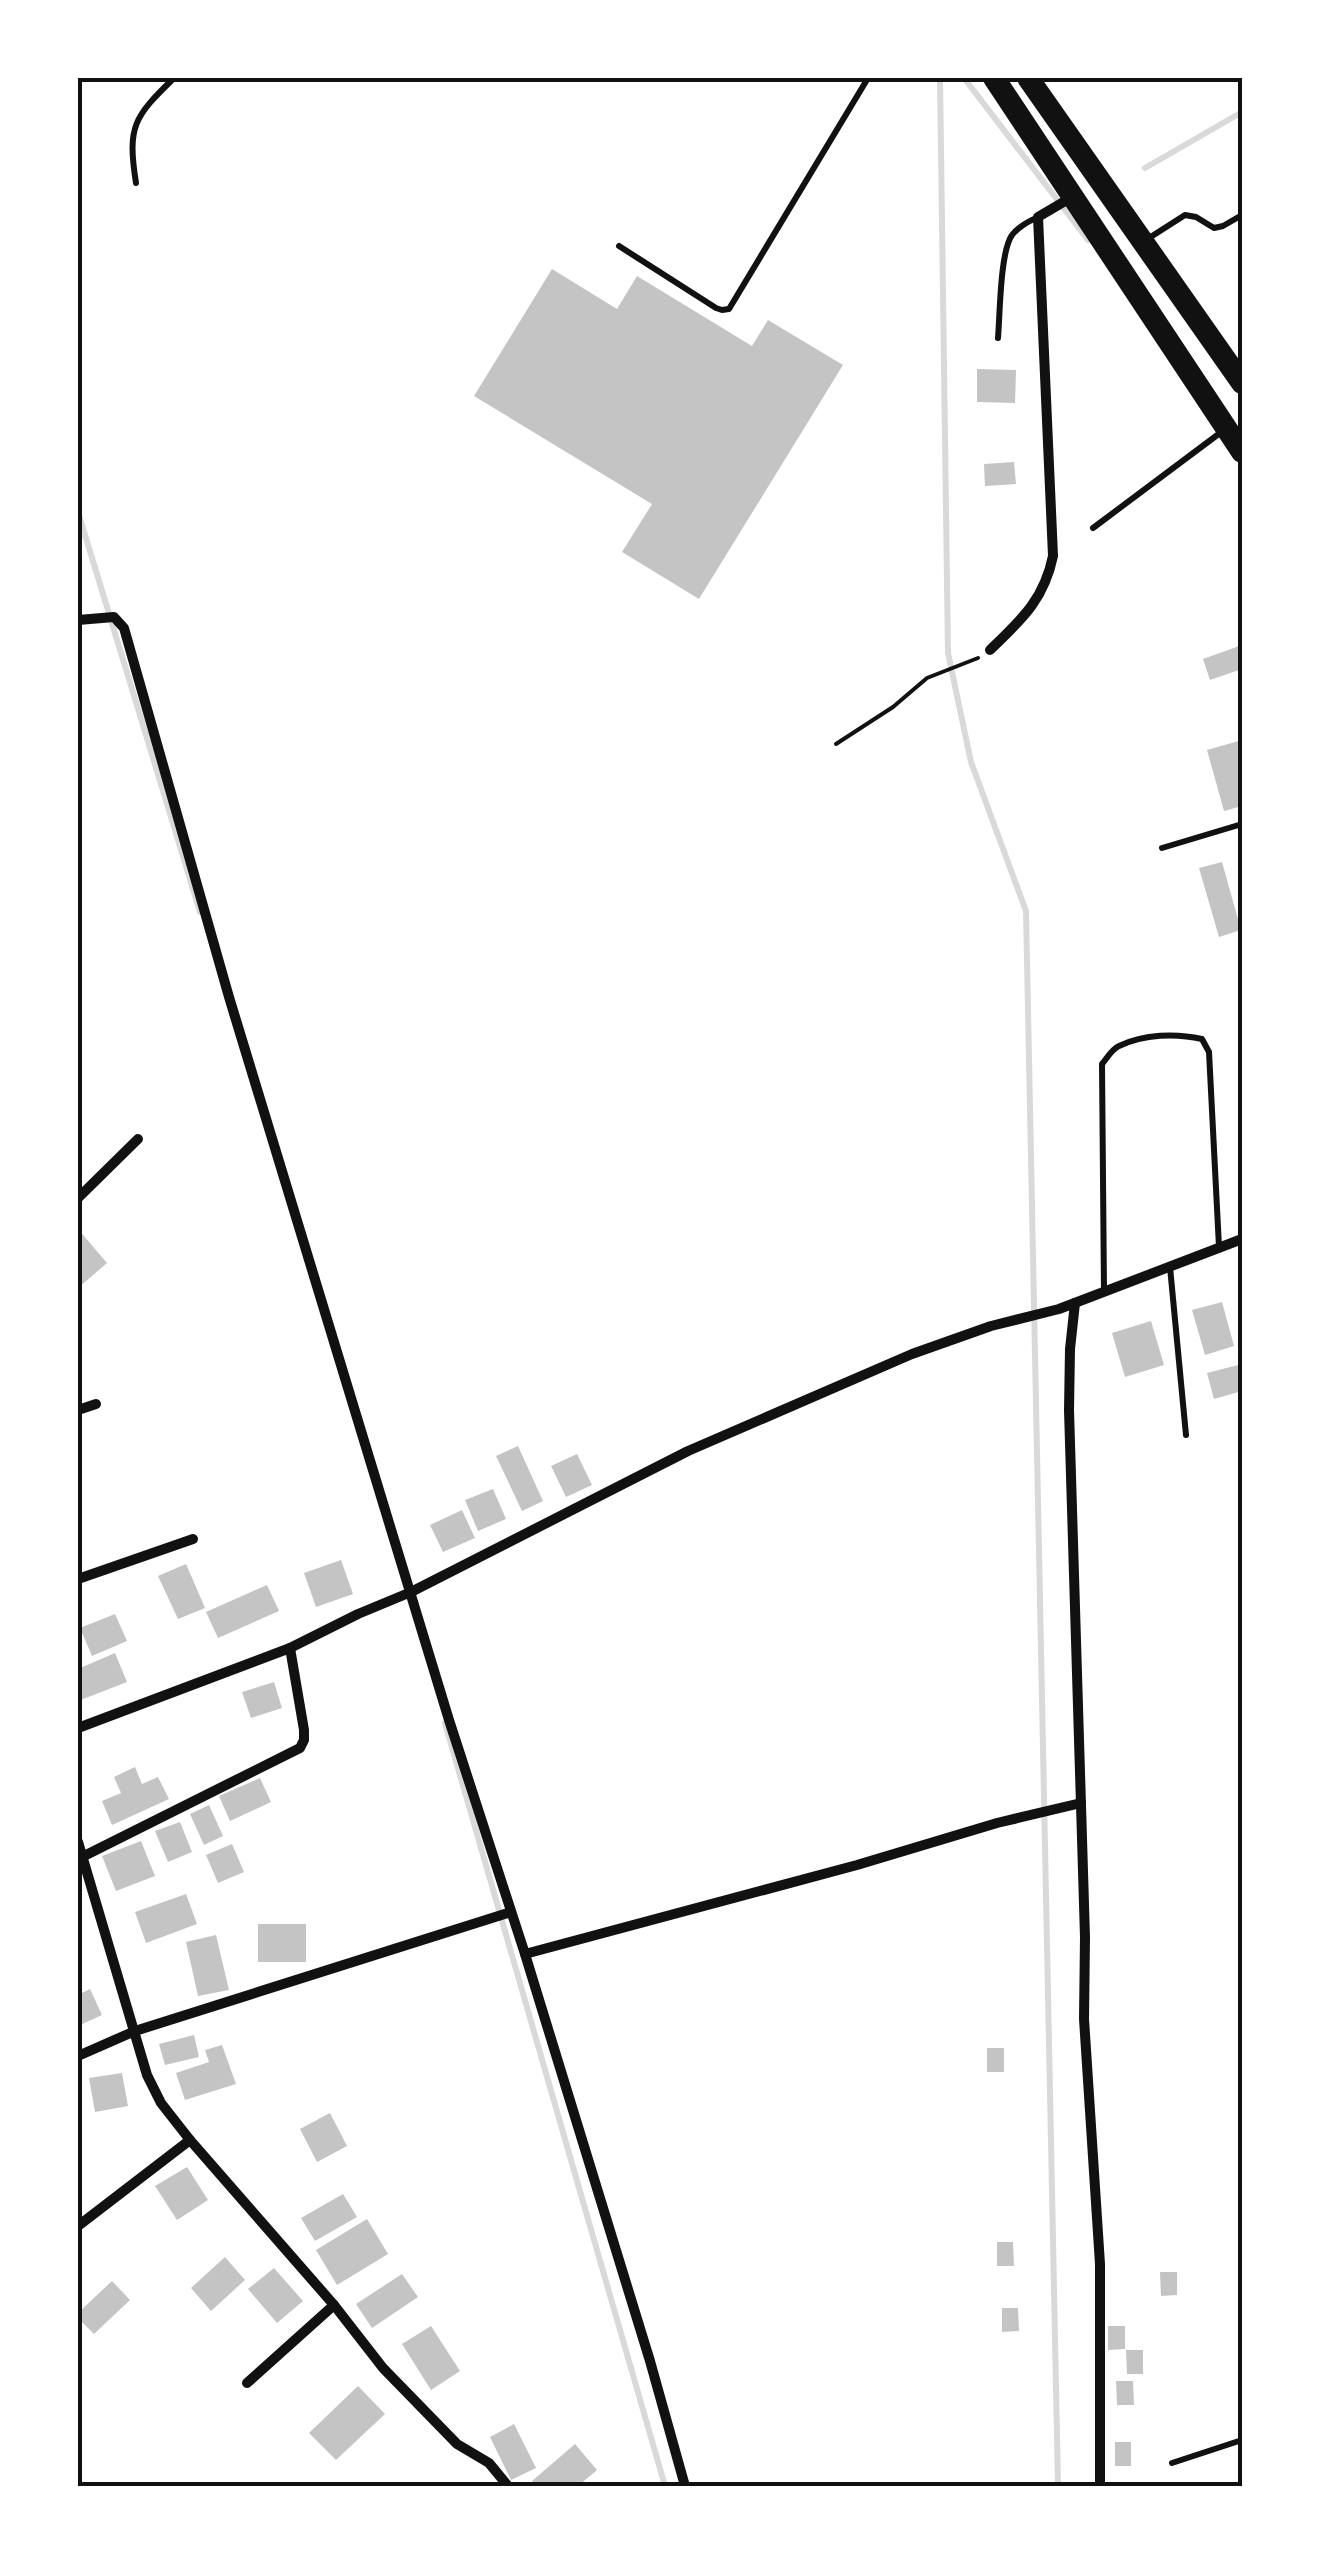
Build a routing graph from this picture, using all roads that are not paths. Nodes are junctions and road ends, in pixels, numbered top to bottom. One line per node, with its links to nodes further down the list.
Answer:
1 (174, 78): 5 (lane)
2 (868, 78): 10 (lane)
3 (994, 78): 6 (highway)
4 (1028, 78): 9 (highway)
5 (136, 182)
6 (1069, 198): 7 (street); 13 (highway)
7 (1042, 214): 11 (lane); 17 (street)
8 (1242, 215): 9 (lane)
9 (1144, 242): 12 (highway)
10 (619, 246)
11 (998, 338)
12 (1242, 383)
13 (1220, 433): 14 (highway); 15 (lane)
14 (1242, 452)
15 (1093, 528)
16 (78, 620): 32 (street)
17 (990, 650)
18 (1242, 824): 19 (lane)
19 (1162, 848)
20 (138, 1139): 21 (street)
21 (78, 1198)
22 (1242, 1239): 23 (street)
23 (1219, 1248): 24 (street); 25 (lane)
24 (1170, 1267): 25 (street); 29 (lane)
25 (1104, 1292): 26 (street)
26 (1075, 1303): 32 (street); 35 (street)
27 (96, 1404): 28 (street)
28 (78, 1410)
29 (1186, 1435)
30 (192, 1539): 31 (street)
31 (78, 1580)
32 (410, 1592): 33 (street); 38 (street)
33 (290, 1648): 34 (street); 37 (street)
34 (78, 1728)
35 (1082, 1803): 39 (street); 50 (street)
36 (78, 1842): 37 (street)
37 (80, 1858): 40 (street)
38 (508, 1914): 39 (street); 40 (street)
39 (525, 1954): 49 (street)
40 (135, 2031): 41 (street); 42 (street)
41 (78, 2056)
42 (190, 2140): 43 (street); 44 (street)
43 (78, 2226)
44 (334, 2306): 45 (street); 48 (street)
45 (247, 2383)
46 (1242, 2440): 47 (lane)
47 (1172, 2463)
48 (508, 2486)
49 (685, 2486)
50 (1100, 2486)

